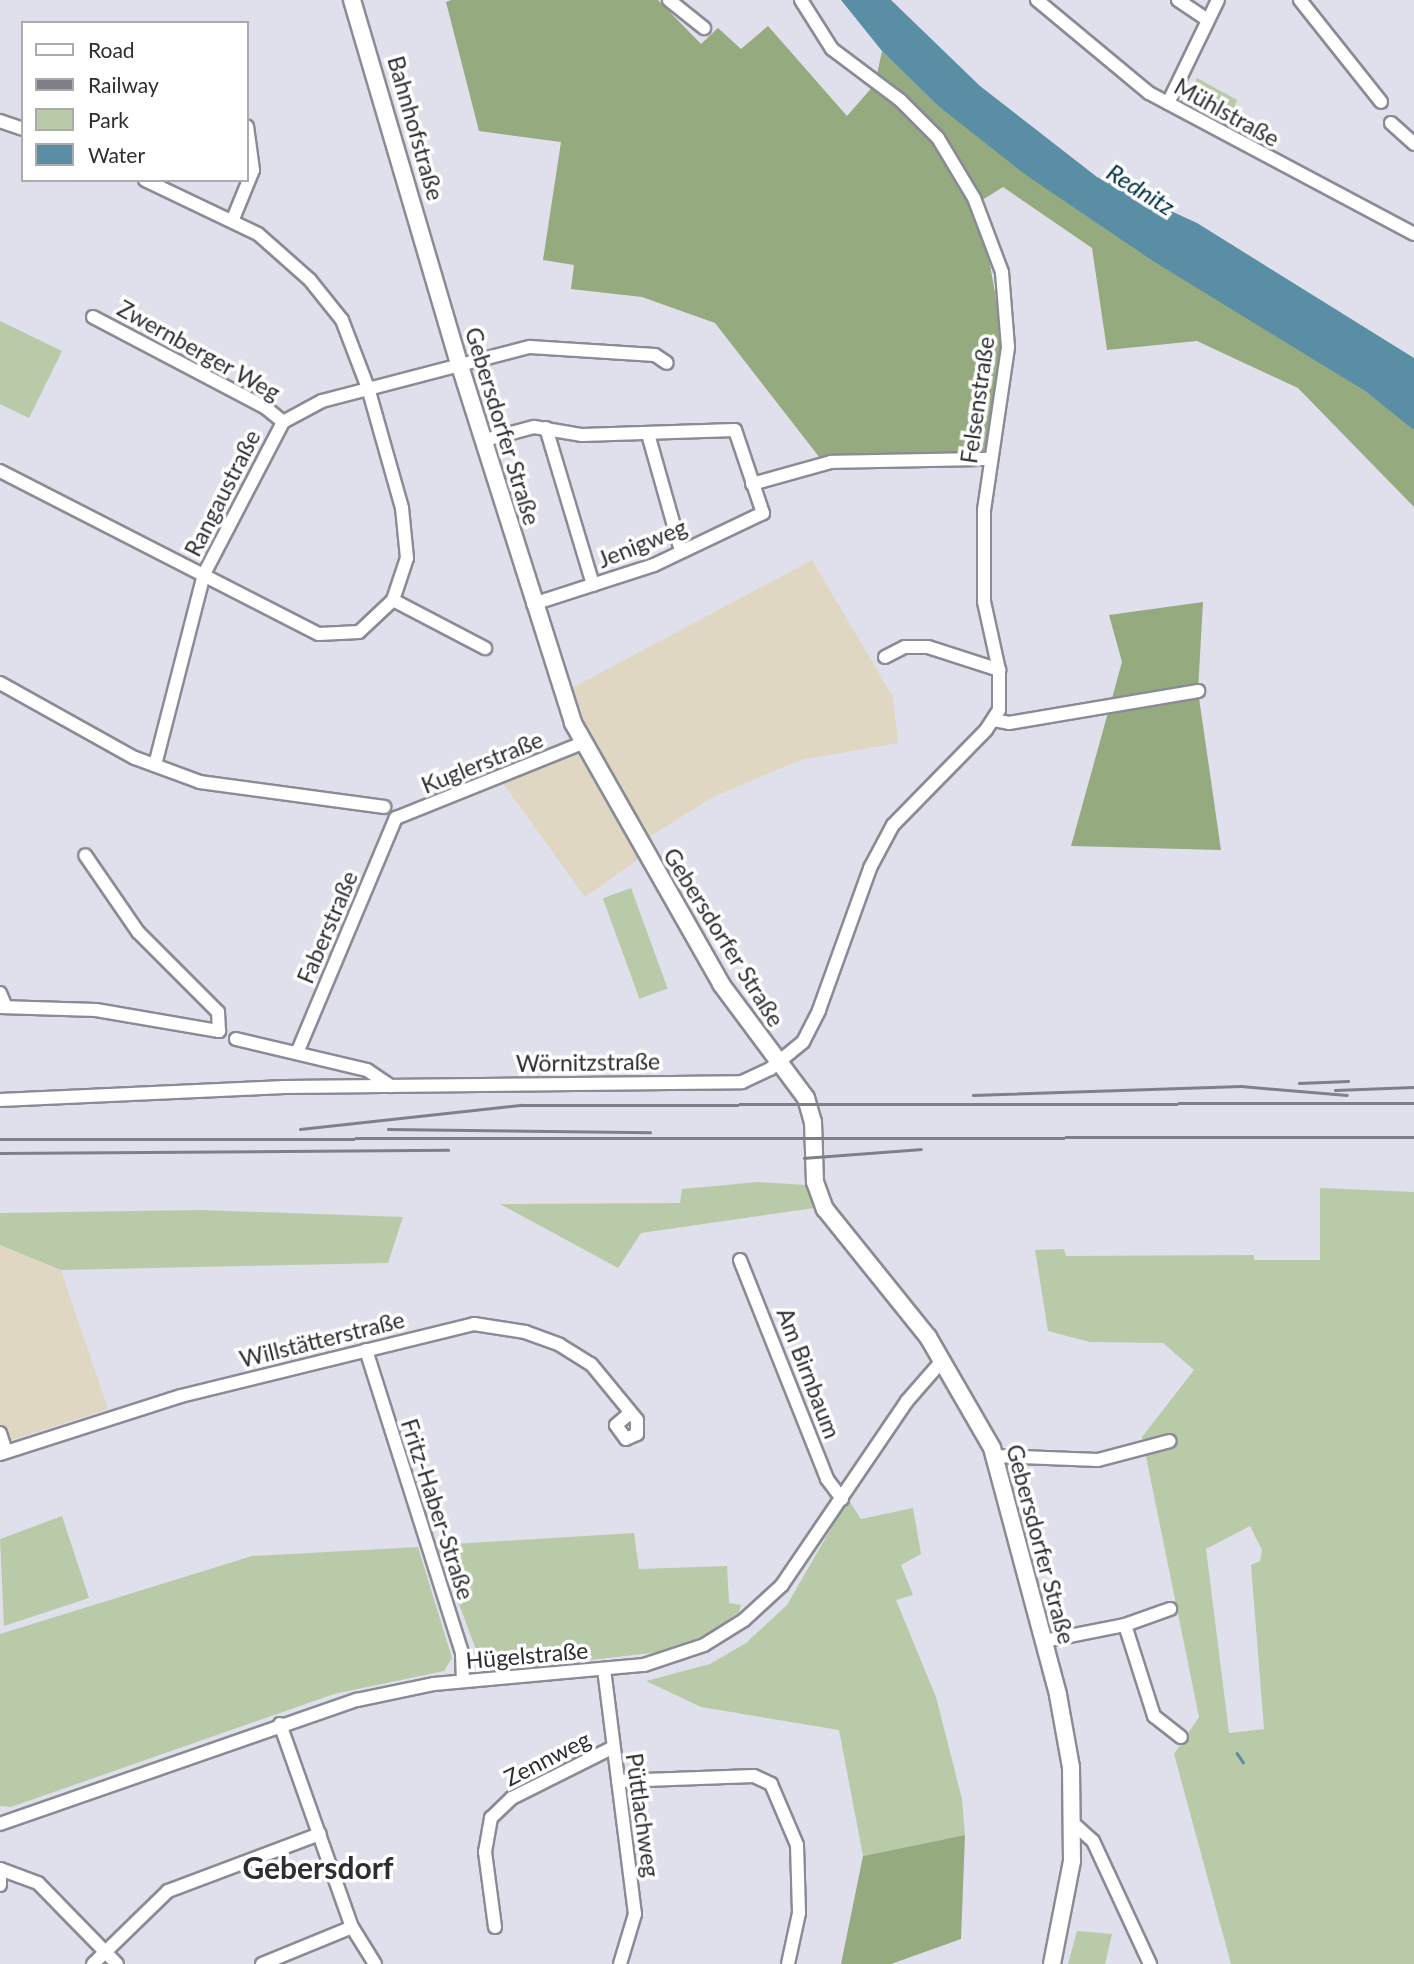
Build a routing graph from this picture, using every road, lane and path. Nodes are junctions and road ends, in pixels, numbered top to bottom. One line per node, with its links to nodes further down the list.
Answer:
1 (352, 0): 20 (main road, Bahnhofstraße)
2 (669, 0): 9 (street)
3 (801, 0): 29 (street, Felsenstraße)
4 (1037, 0): 11 (street, Mühlstraße)
5 (1178, 0): 8 (street)
6 (1218, 0): 8 (street)
7 (1300, 0): 10 (street)
8 (1208, 20): 11 (street)
9 (704, 28)
10 (1381, 102)
11 (1168, 103): 19 (street, Mühlstraße)
12 (0, 121): 14 (street)
13 (1391, 123): 16 (street)
14 (21, 128)
15 (248, 134): 18 (street)
16 (1414, 144)
17 (150, 182): 18 (street)
18 (233, 219): 24 (street)
19 (1414, 234)
20 (433, 268): 23 (main road, Gebersdorfer Straße)
21 (93, 317): 25 (street, Zwernberger Weg)
22 (667, 363): 23 (street, Rangaustraße)
23 (460, 366): 24 (street, Rangaustraße); 28 (main road, Gebersdorfer Straße)
24 (369, 388): 25 (street, Rangaustraße); 35 (street)
25 (283, 422): 33 (street, Rangaustraße)
26 (546, 428): 27 (street); 28 (street); 34 (street)
27 (648, 434): 31 (street); 32 (street)
28 (485, 440): 36 (main road, Gebersdorfer Straße)
29 (988, 459): 31 (street); 39 (street, Felsenstraße)
30 (0, 471): 33 (street)
31 (752, 484): 32 (street, Jenigweg)
32 (681, 551): 34 (street, Jenigweg)
33 (204, 574): 35 (street); 44 (street, Rangaustraße)
34 (593, 585): 36 (street, Jenigweg)
35 (393, 600): 37 (street)
36 (533, 604): 43 (main road, Gebersdorfer Straße)
37 (485, 648)
38 (885, 657): 39 (street)
39 (999, 670): 42 (street, Felsenstraße)
40 (0, 683): 44 (street)
41 (1198, 691): 42 (street)
42 (994, 720): 52 (street)
43 (583, 743): 46 (street, Kuglerstraße); 52 (main road, Gebersdorfer Straße)
44 (155, 765): 45 (street)
45 (384, 807)
46 (396, 818): 51 (street, Faberstraße)
47 (85, 855): 49 (street)
48 (0, 993): 49 (street)
49 (3, 1007)
50 (236, 1039): 51 (street)
51 (297, 1053): 53 (street)
52 (780, 1062): 53 (street, Wörnitzstraße); 57 (main road, Gebersdorfer Straße)
53 (391, 1086): 54 (street, Wörnitzstraße)
54 (0, 1100)
55 (740, 1260): 63 (street, Am Birnbaum)
56 (366, 1350): 58 (street, Willstätterstraße); 61 (street, Willstätterstraße); 68 (street, Fritz-Haber-Straße)
57 (941, 1362): 62 (main road, Gebersdorfer Straße); 63 (street, Hügelstraße)
58 (628, 1415)
59 (0, 1433): 61 (street)
60 (1170, 1441): 62 (street)
61 (3, 1452)
62 (995, 1456): 66 (main road, Gebersdorfer Straße)
63 (842, 1499): 67 (street, Hügelstraße)
64 (1170, 1609): 65 (street)
65 (1125, 1625): 66 (street); 70 (street)
66 (1044, 1641): 74 (main road, Gebersdorfer Straße)
67 (604, 1669): 68 (street, Hügelstraße); 71 (street, Püttlachweg)
68 (463, 1681): 69 (street, Hügelstraße)
69 (281, 1724): 73 (street, Hügelstraße); 75 (street)
70 (1181, 1737)
71 (612, 1748): 72 (street, Püttlachweg); 79 (street, Zennweg)
72 (618, 1782): 85 (street, Püttlachweg); 86 (street)
73 (0, 1824)
74 (1074, 1824): 87 (main road, Gebersdorfer Straße); 88 (street)
75 (320, 1834): 78 (street); 80 (street)
76 (0, 1869): 77 (street); 80 (street)
77 (0, 1885)
78 (352, 1927): 83 (street); 84 (street)
79 (495, 1927)
80 (104, 1950): 81 (street); 82 (street)
81 (93, 1964)
82 (117, 1964)
83 (262, 1964)
84 (375, 1964)
85 (620, 1964)
86 (788, 1964)
87 (1052, 1964)
88 (1150, 1964)

